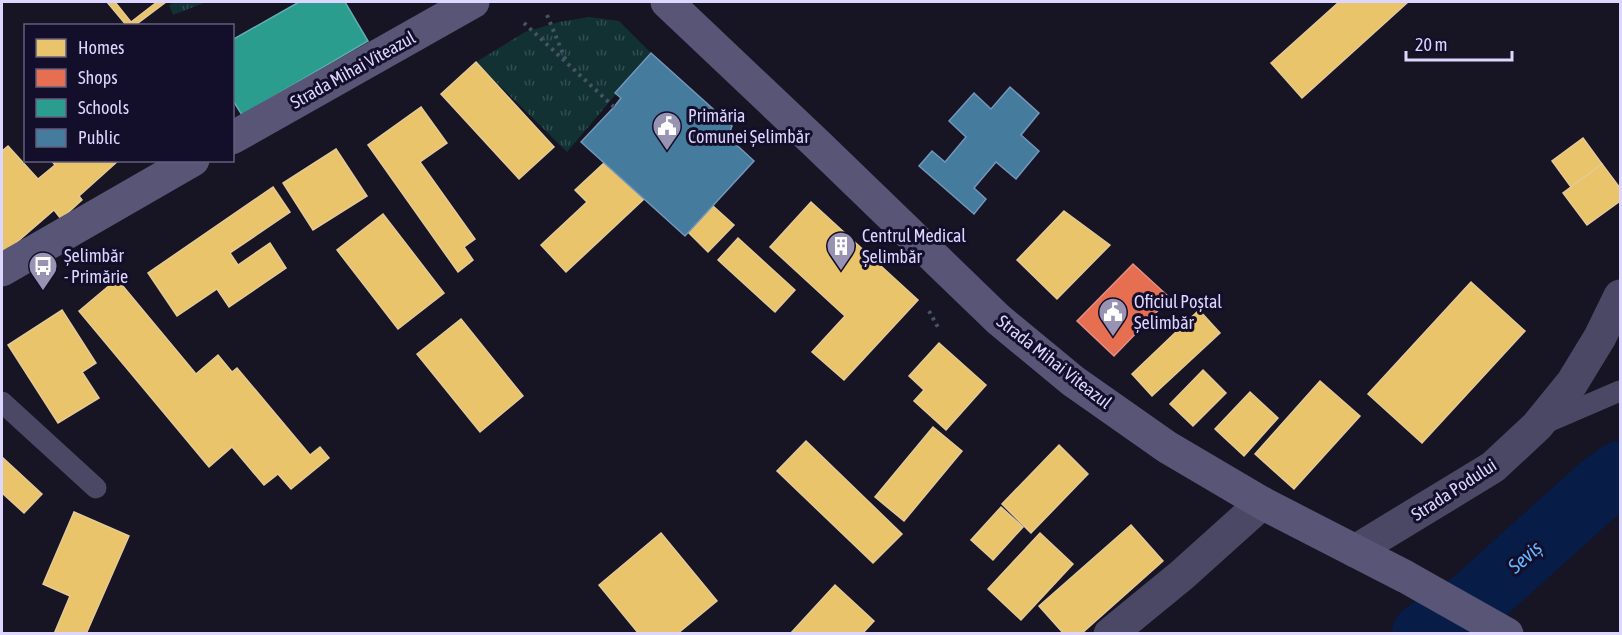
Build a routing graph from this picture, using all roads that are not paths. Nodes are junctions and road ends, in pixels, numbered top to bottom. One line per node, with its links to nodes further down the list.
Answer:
1 (473, 2): 3 (main road, Strada Mihai Viteazul)
2 (667, 2): 11 (main road, Strada Mihai Viteazul)
3 (234, 137)
4 (190, 162): 5 (main road)
5 (2, 270)
6 (1620, 296): 9 (street, Strada Podului)
7 (1620, 391): 9 (lane)
8 (2, 402): 10 (lane)
9 (1537, 426): 12 (street, Strada Podului)
10 (96, 488)
11 (1262, 503): 12 (main road, Strada Mihai Viteazul); 13 (street)
12 (1355, 551): 14 (main road, Strada Mihai Viteazul)
13 (1110, 633)
14 (1507, 633)

